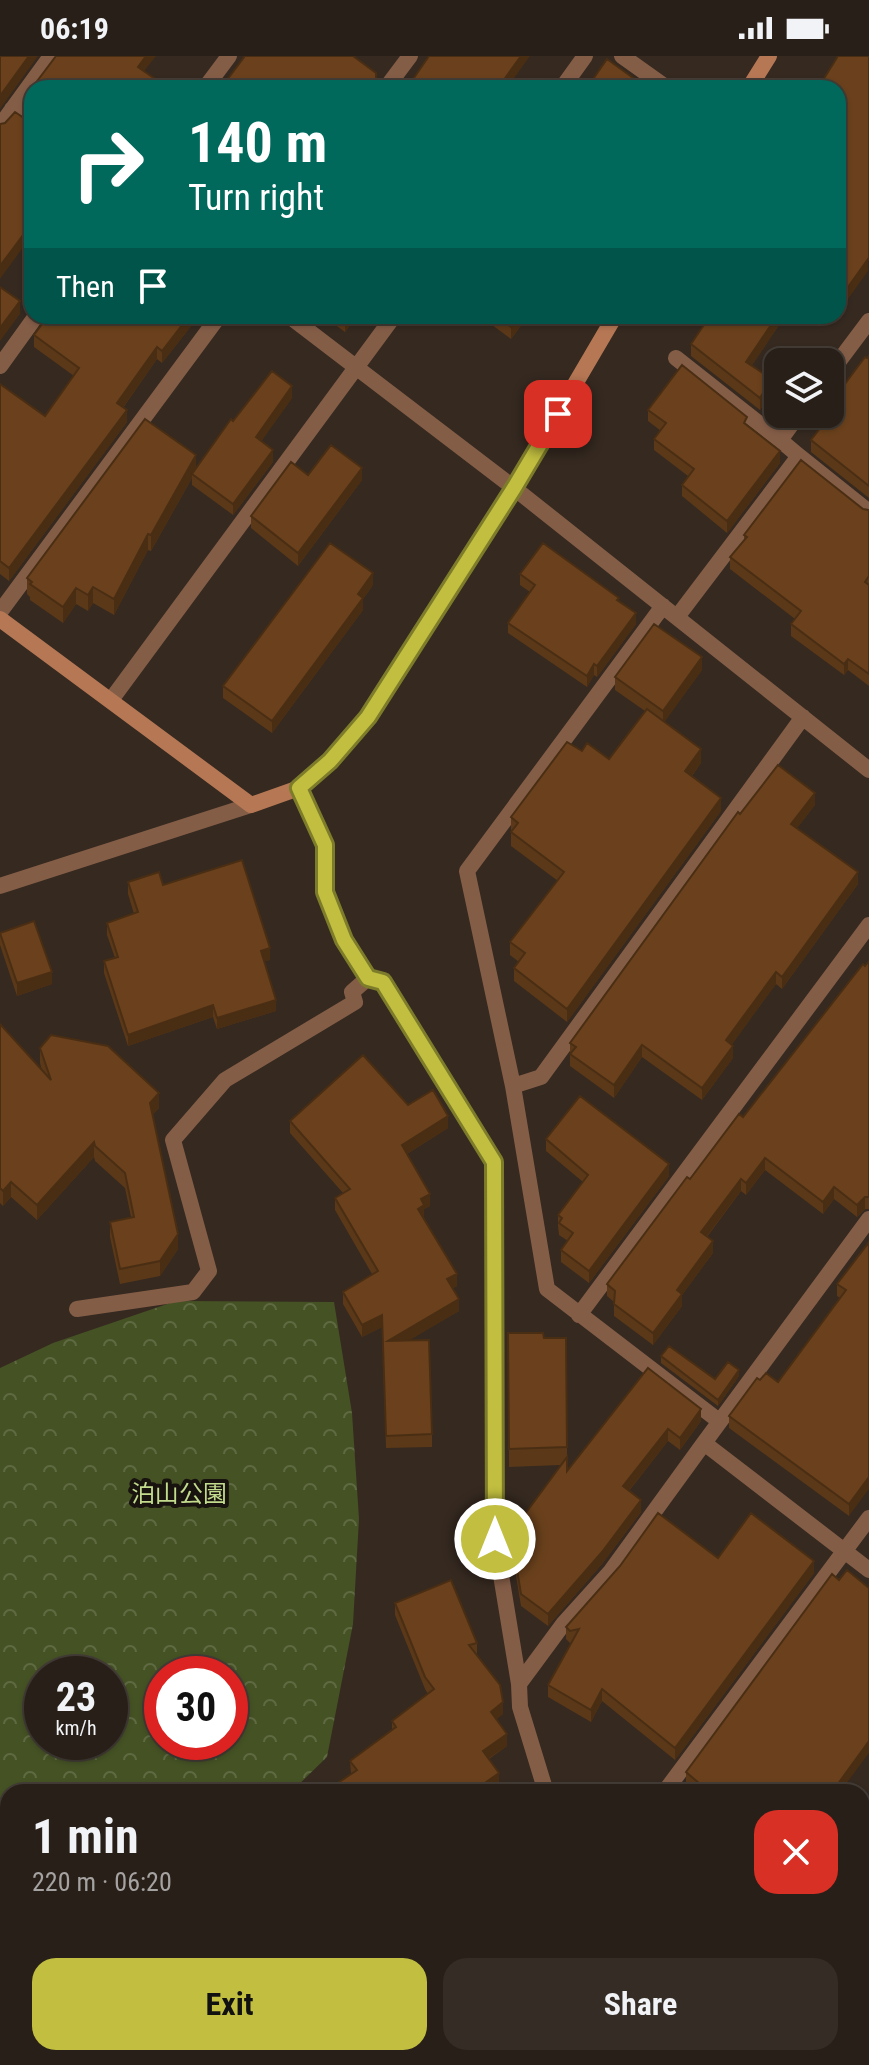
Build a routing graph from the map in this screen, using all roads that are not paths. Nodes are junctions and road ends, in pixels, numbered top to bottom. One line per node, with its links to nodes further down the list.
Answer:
1 (51, 56): 7 (street)
2 (229, 56): 8 (street)
3 (410, 56): 9 (street)
4 (585, 56): 10 (street)
5 (622, 56): 11 (street)
6 (769, 56): 12 (street)
7 (33, 80)
8 (211, 80)
9 (392, 80)
10 (568, 80)
11 (656, 80)
12 (754, 80)
13 (24, 93): 14 (street)
14 (12, 109): 15 (street); 16 (street)
15 (24, 118)
16 (0, 126)
17 (869, 321): 23 (street)
18 (30, 324): 25 (street)
19 (213, 324): 33 (street)
20 (300, 324): 26 (street)
21 (388, 324): 26 (street)
22 (610, 324): 30 (street)
23 (844, 354)
24 (676, 358): 28 (street)
25 (0, 366)
26 (356, 367): 30 (street); 35 (street)
27 (789, 428): 28 (street)
28 (780, 440): 29 (street)
29 (799, 456): 31 (street); 32 (street)
30 (514, 488): 32 (street); 38 (street)
31 (869, 512)
32 (670, 611): 36 (street); 43 (street)
33 (0, 612)
34 (0, 619): 35 (street)
35 (111, 700): 39 (street)
36 (803, 717): 37 (street); 43 (street)
37 (869, 770)
38 (299, 788): 39 (street); 42 (street)
39 (251, 805): 40 (street)
40 (0, 886)
41 (869, 925): 46 (street)
42 (368, 978): 45 (street); 52 (street)
43 (513, 1086): 46 (street)
44 (869, 1219): 47 (street)
45 (77, 1309)
46 (579, 1315): 47 (street)
47 (719, 1421): 48 (street)
48 (704, 1443): 50 (street); 52 (street)
49 (869, 1518): 50 (street)
50 (844, 1551): 51 (street); 54 (street)
51 (869, 1570)
52 (519, 1684): 53 (street)
53 (540, 1784)
54 (670, 1784)

